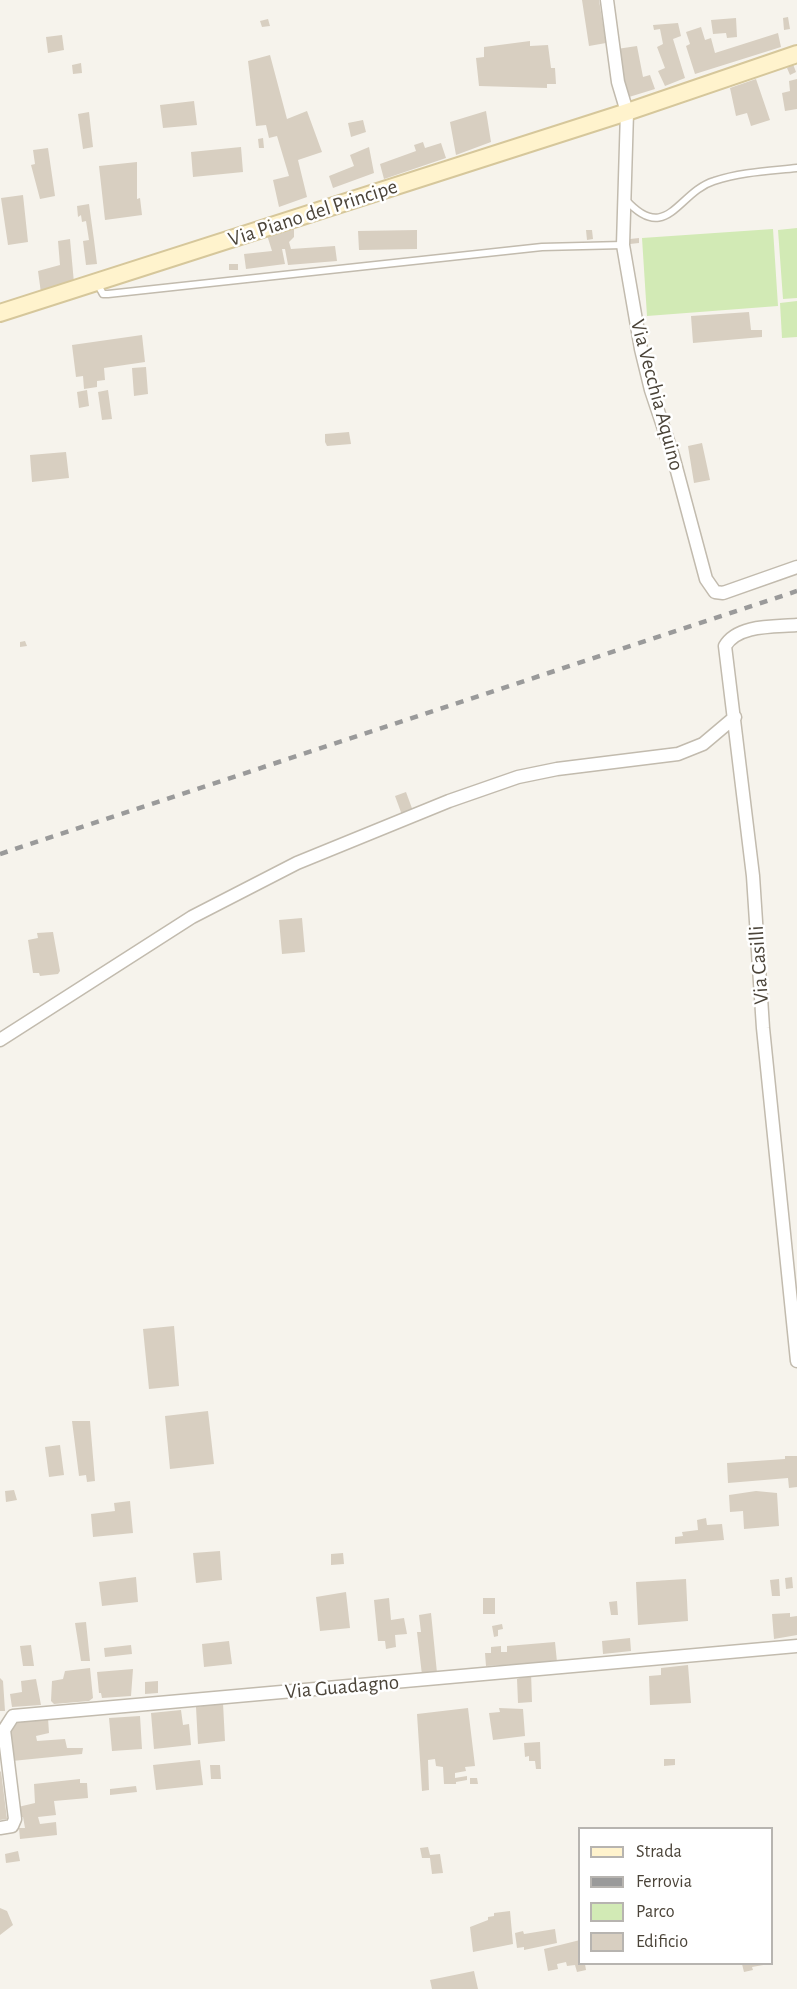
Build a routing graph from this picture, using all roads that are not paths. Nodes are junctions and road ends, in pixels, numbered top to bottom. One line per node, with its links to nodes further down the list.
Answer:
1 (607, 0): 3 (street, Via Vecchia Aquino)
2 (797, 54): 3 (street, Via Piano del Principe)
3 (627, 112): 5 (street, Via Vecchia Aquino); 7 (street, Via Piano del Principe)
4 (797, 168): 5 (lane)
5 (626, 200): 6 (street, Via Vecchia Aquino)
6 (623, 245): 7 (lane); 9 (street, Via Vecchia Aquino)
7 (97, 283): 8 (street, Via Piano del Principe)
8 (0, 313)
9 (797, 567)
10 (797, 625): 11 (street, Via Casilli)
11 (735, 717): 12 (street); 13 (street, Via Casilli)
12 (0, 1040)
13 (797, 1361)
14 (797, 1646): 15 (street, Via Guadagno)
15 (0, 1828)

